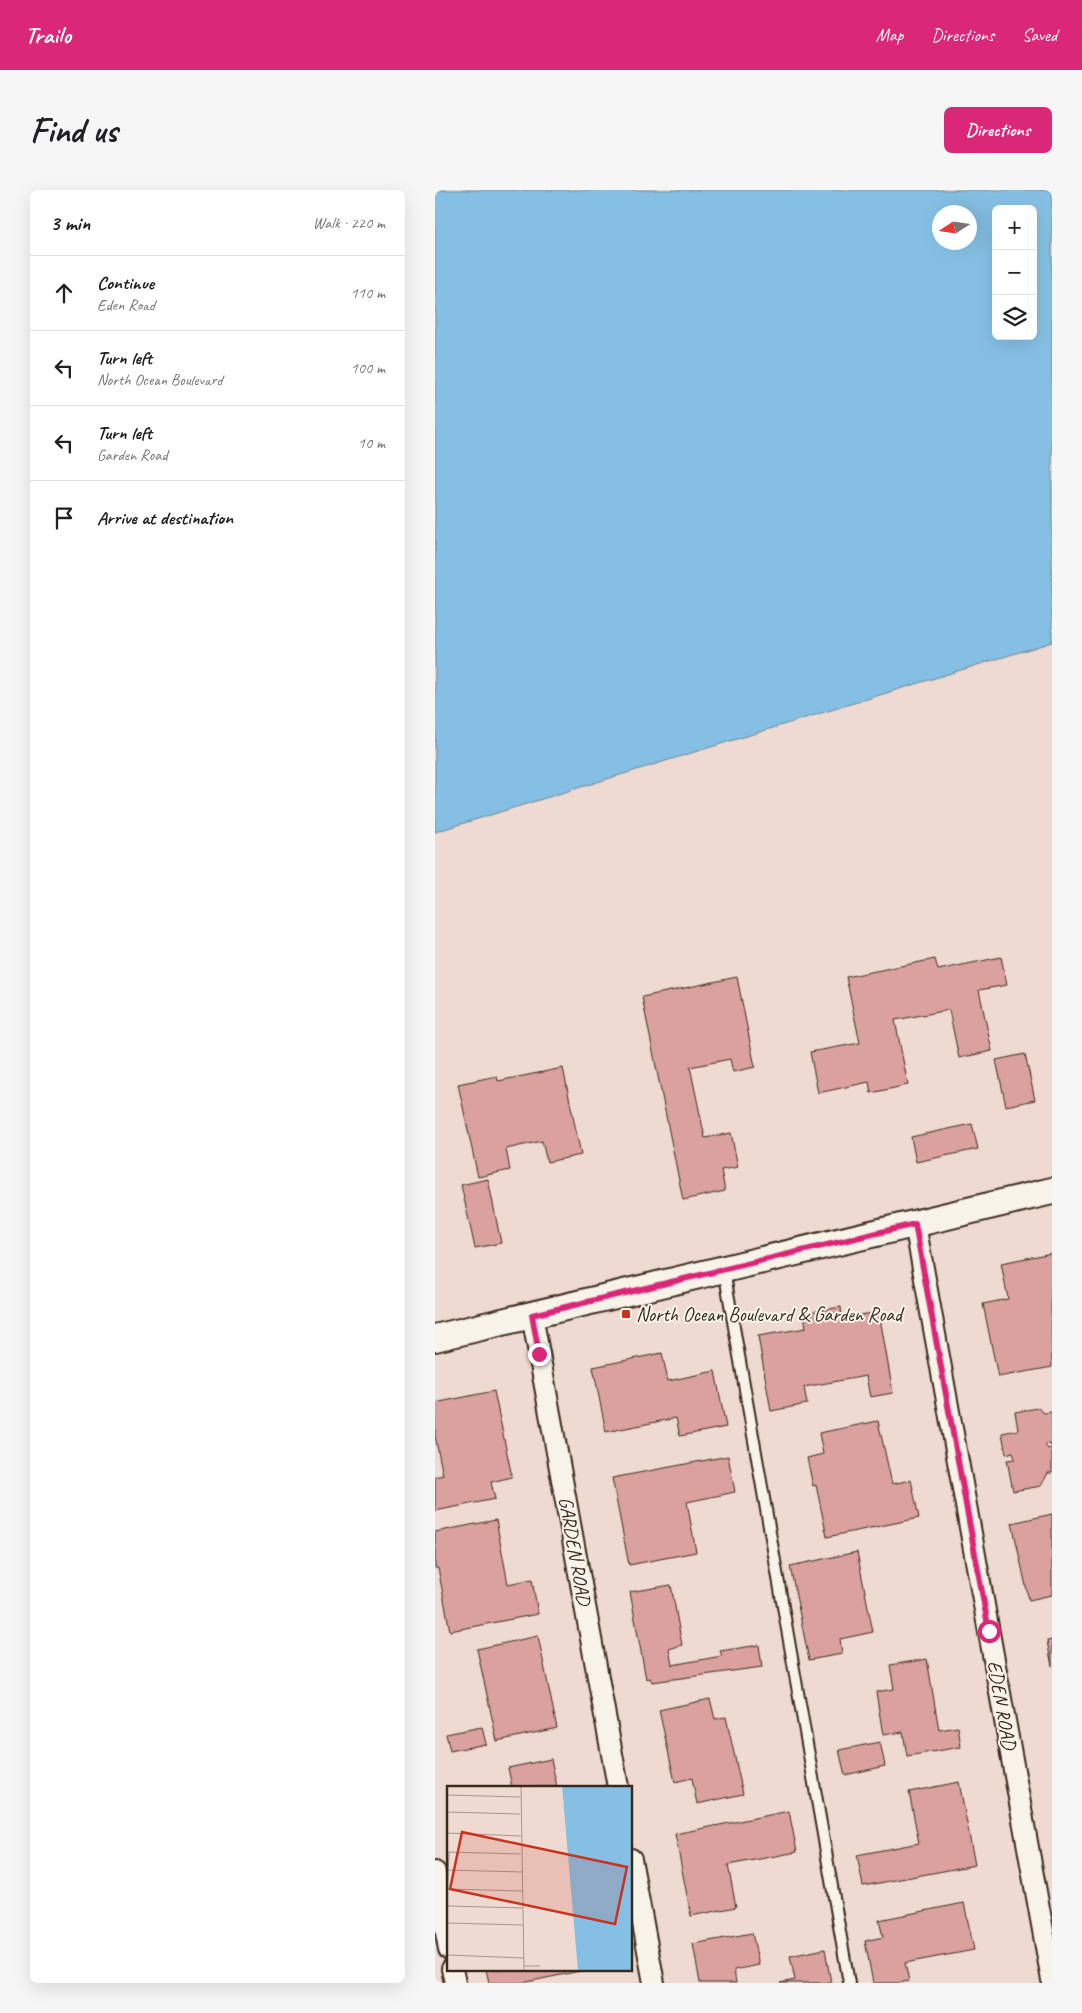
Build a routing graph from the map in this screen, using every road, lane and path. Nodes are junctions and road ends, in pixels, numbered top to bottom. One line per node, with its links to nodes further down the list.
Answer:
1 (1052, 1191): 2 (street)
2 (915, 1224): 3 (street); 11 (street, EDEN ROAD)
3 (724, 1270): 4 (street); 14 (lane)
4 (532, 1315): 5 (street); 6 (street, GARDEN ROAD)
5 (435, 1338)
6 (618, 1786)
7 (633, 1870): 13 (street)
8 (435, 1872): 9 (street)
9 (447, 1938)
10 (452, 1970): 12 (street)
11 (1052, 1980)
12 (455, 1983)
13 (654, 1983)
14 (849, 1983)

